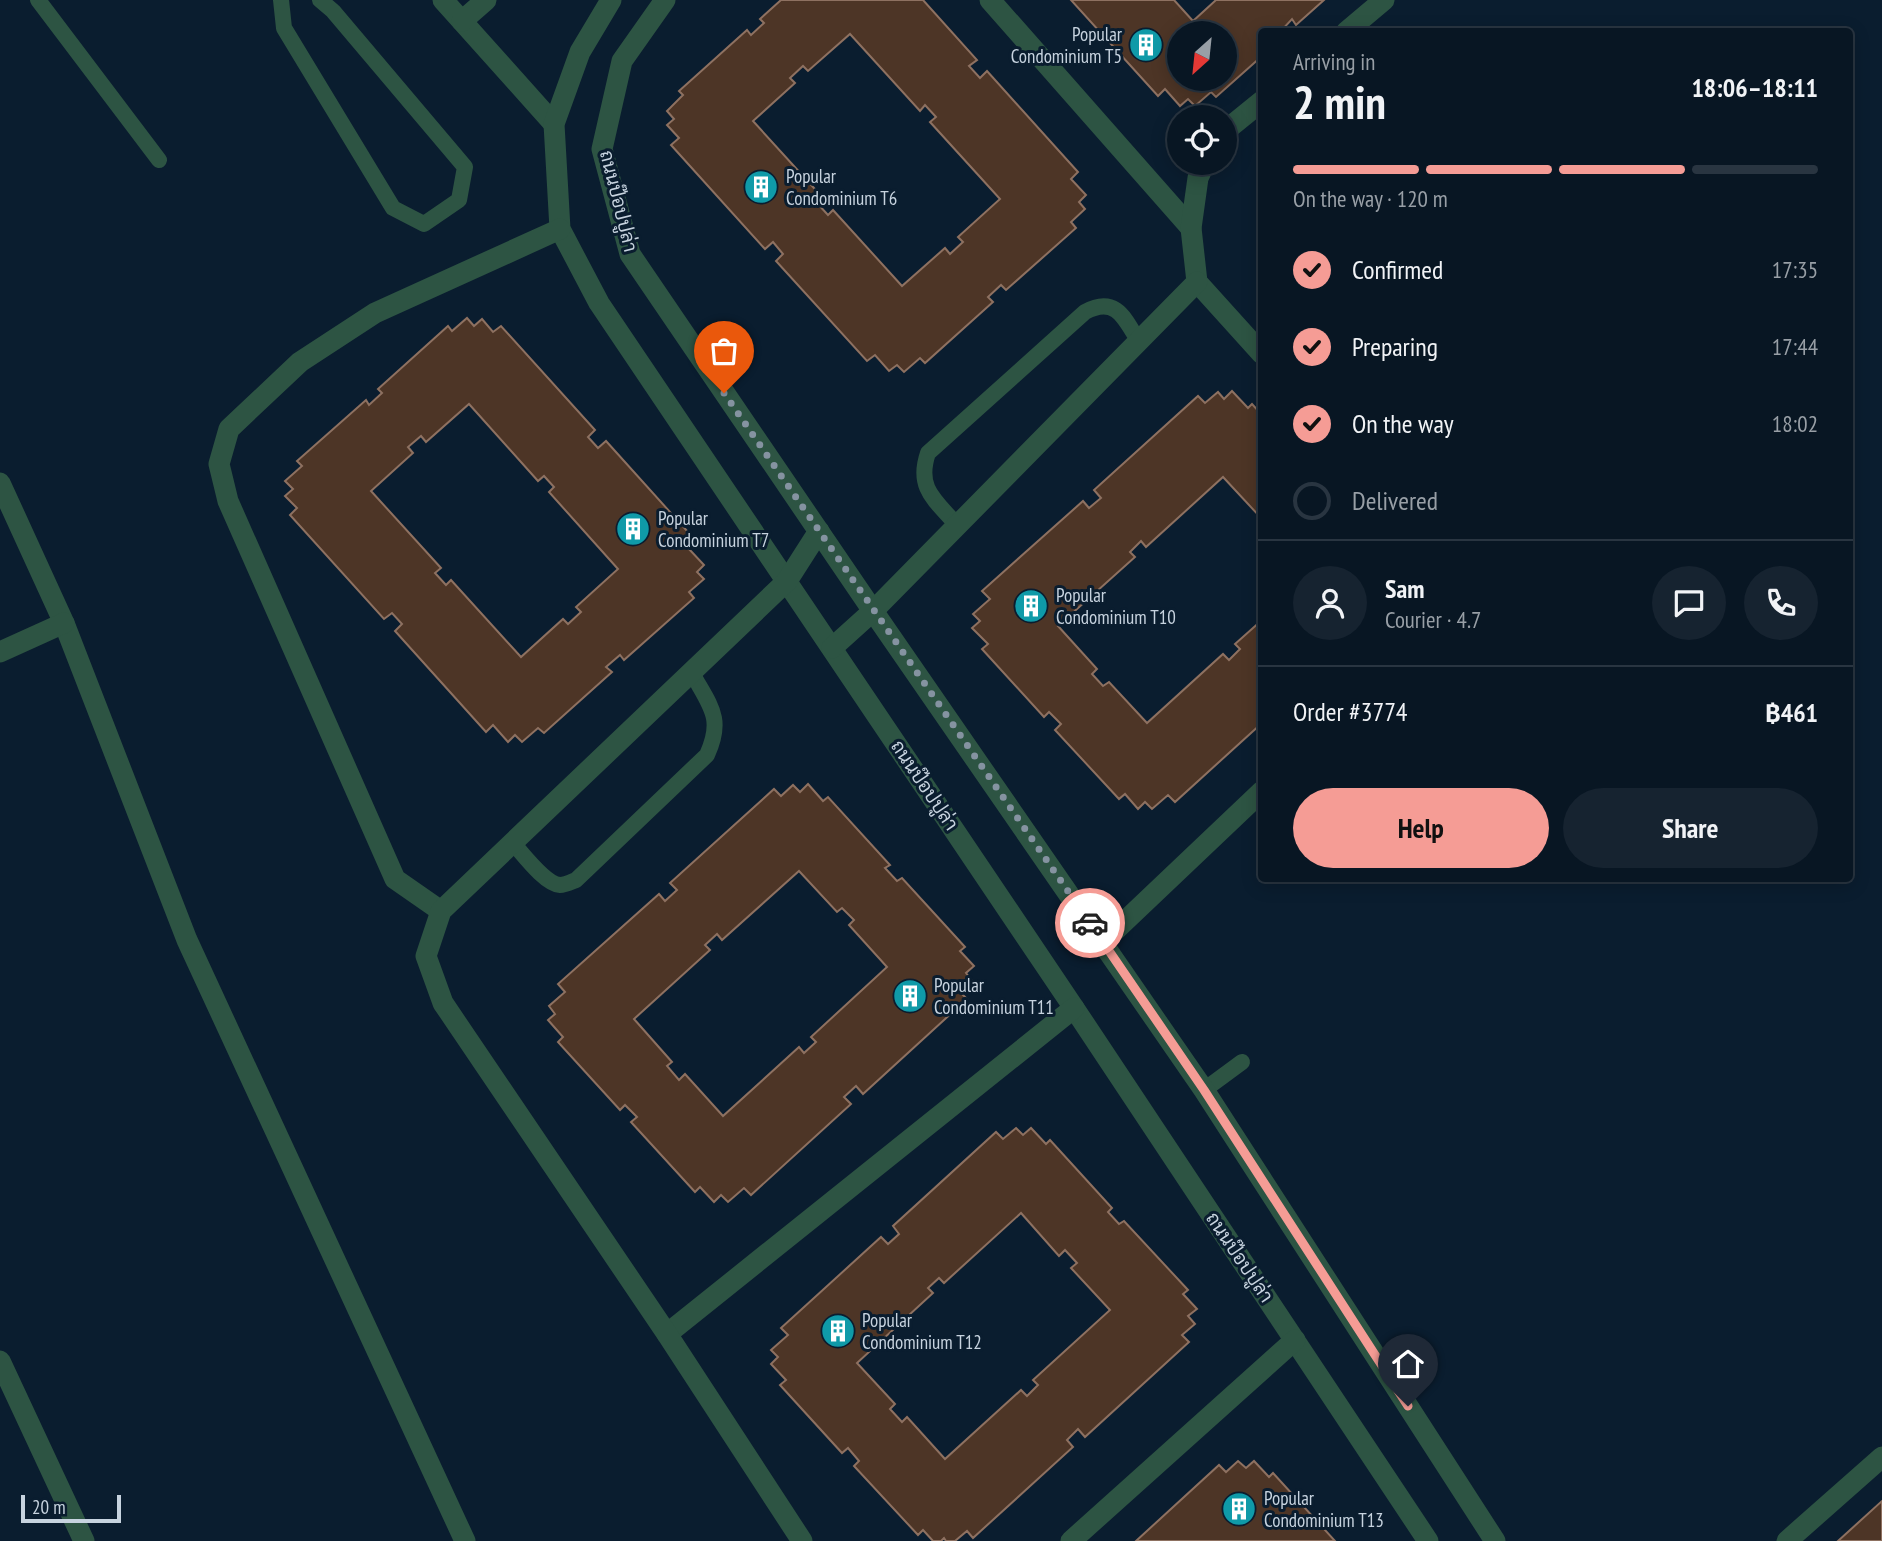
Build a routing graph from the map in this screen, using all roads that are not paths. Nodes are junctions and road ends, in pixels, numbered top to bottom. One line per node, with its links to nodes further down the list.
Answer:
1 (38, 0): 15 (lane)
2 (281, 0): 3 (lane)
3 (320, 0)
4 (443, 0): 10 (street)
5 (486, 0): 10 (street)
6 (611, 0): 14 (street, ถนนป๊อปปูล่า)
7 (665, 0): 24 (street, ถนนป๊อปปูล่า)
8 (990, 0): 17 (street)
9 (1384, 0): 11 (street)
10 (462, 20): 14 (street)
11 (1351, 28)
12 (1258, 104): 13 (street)
13 (1237, 121)
14 (554, 124): 18 (street, ถนนป๊อปปูล่า)
15 (159, 160)
16 (1199, 175): 17 (street)
17 (1191, 228): 19 (street)
18 (560, 229): 25 (street, ถนนป๊อปปูล่า); 33 (street)
19 (1197, 282): 20 (street); 21 (street)
20 (1139, 342): 23 (street); 23 (lane)
21 (1258, 350)
22 (0, 483): 27 (street)
23 (956, 524): 26 (street)
24 (818, 531): 25 (street); 26 (street, ถนนป๊อปปูล่า)
25 (787, 581): 28 (street, ถนนป๊อปปูล่า); 30 (street)
26 (873, 611): 28 (street); 34 (street, ถนนป๊อปปูล่า)
27 (64, 623): 29 (street); 43 (street)
28 (832, 648): 35 (street, ถนนป๊อปปูล่า)
29 (0, 652)
30 (692, 673): 32 (street); 32 (lane)
31 (1258, 795): 34 (street)
32 (513, 843): 33 (street)
33 (441, 911): 38 (street)
34 (1103, 942): 37 (street, ถนนป๊อปปูล่า)
35 (1074, 1008): 38 (street); 39 (street, ถนนป๊อปปูล่า)
36 (1242, 1062): 37 (lane)
37 (1204, 1090): 47 (street, ถนนป๊อปปูล่า)
38 (667, 1334): 44 (street)
39 (1295, 1340): 45 (street); 46 (street, ถนนป๊อปปูล่า)
40 (0, 1361): 42 (street)
41 (1882, 1457): 48 (street)
42 (84, 1541)
43 (465, 1541)
44 (802, 1541)
45 (1071, 1541)
46 (1428, 1541)
47 (1495, 1541)
48 (1787, 1541)

